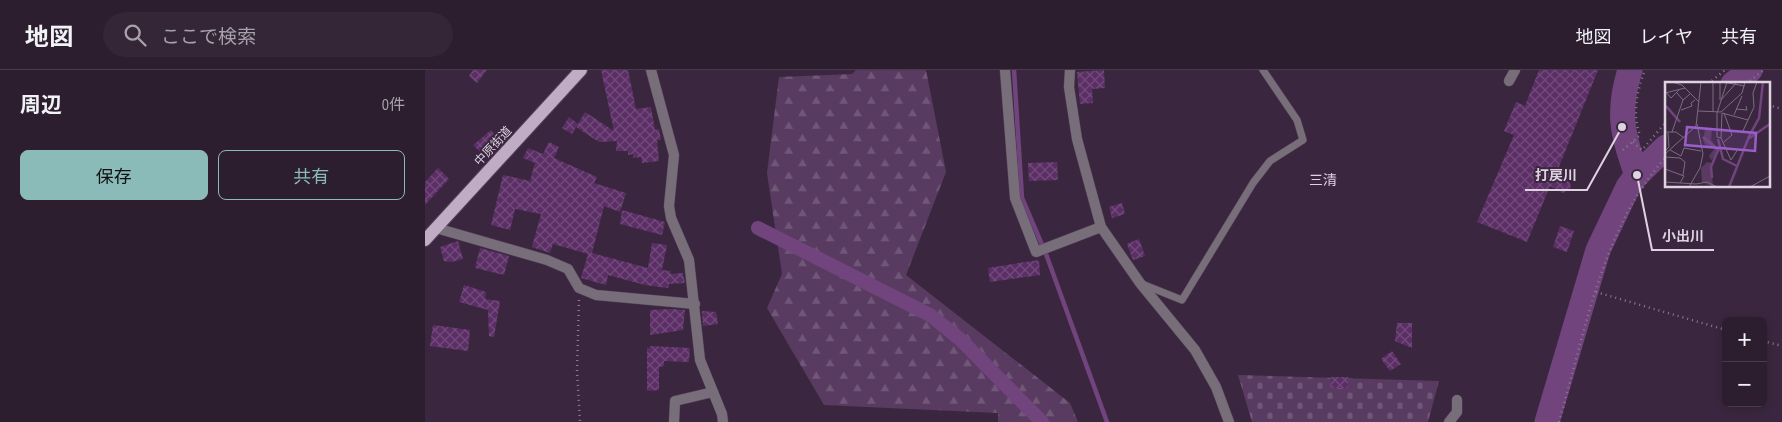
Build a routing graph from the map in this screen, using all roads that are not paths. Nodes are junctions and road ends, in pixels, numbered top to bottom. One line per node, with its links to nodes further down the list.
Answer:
1 (581, 70): 9 (main road, 中原街道)
2 (651, 70): 12 (street)
3 (1005, 70): 8 (street)
4 (1070, 70): 8 (street)
5 (1263, 70): 11 (lane)
6 (1515, 70): 7 (street)
7 (1509, 81)
8 (1101, 227): 11 (street)
9 (436, 228): 10 (main road, 中原街道); 12 (street)
10 (425, 240)
11 (1140, 282): 17 (street)
12 (695, 304): 13 (street)
13 (713, 392): 15 (street); 16 (street)
14 (1457, 400): 18 (street)
15 (674, 422)
16 (723, 422)
17 (1229, 422)
18 (1449, 422)

